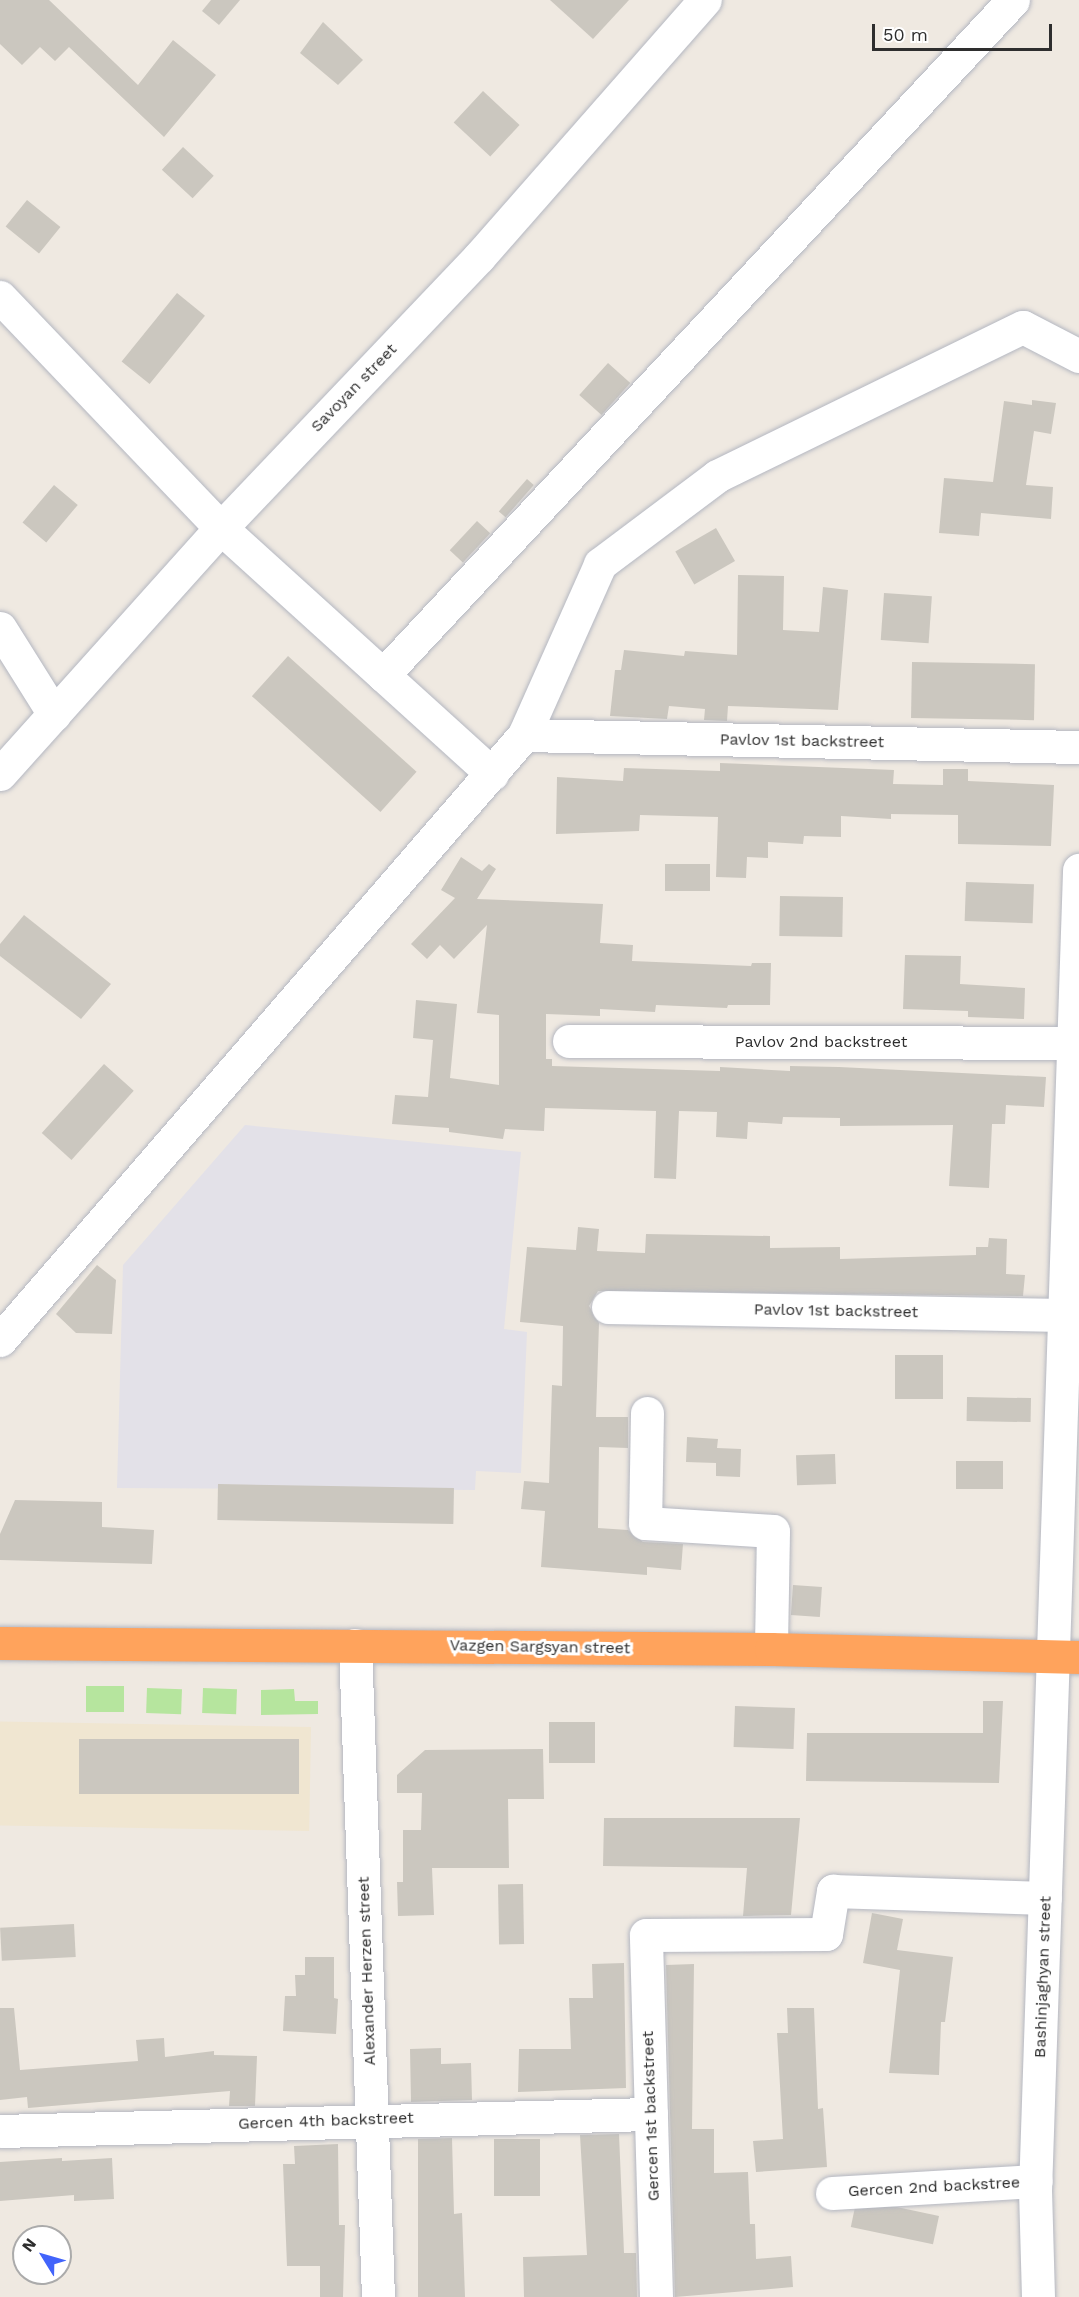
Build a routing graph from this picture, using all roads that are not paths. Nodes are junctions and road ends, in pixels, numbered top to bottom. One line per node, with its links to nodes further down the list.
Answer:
1 (705, 0): 5 (street, Savoyan street)
2 (1013, 0): 7 (street)
3 (0, 297): 5 (street)
4 (1079, 356): 9 (street)
5 (221, 528): 7 (street); 8 (street, Savoyan street)
6 (0, 628): 8 (street)
7 (383, 675): 12 (street)
8 (54, 714): 11 (street, Savoyan street)
9 (524, 735): 10 (street, Pavlov 1st backstreet); 12 (street)
10 (1079, 747)
11 (0, 774)
12 (492, 774): 18 (street)
13 (1079, 870): 15 (street, Bashinjaghyan street)
14 (569, 1041): 15 (street, Pavlov 2nd backstreet)
15 (1076, 1043): 17 (street, Bashinjaghyan street)
16 (608, 1307): 17 (street, Pavlov 1st backstreet)
17 (1063, 1315): 23 (street, Bashinjaghyan street)
18 (0, 1340)
19 (647, 1413): 22 (street)
20 (0, 1643): 21 (highway, Vazgen Sargsyan street)
21 (355, 1645): 22 (highway, Vazgen Sargsyan street); 26 (street, Alexander Herzen street)
22 (771, 1649): 23 (highway, Vazgen Sargsyan street)
23 (1066, 1657): 24 (street, Bashinjaghyan street)
24 (1046, 1898): 25 (street, Gercen 1st backstreet); 28 (street, Bashinjaghyan street)
25 (651, 2114): 26 (street, Gercen 4th backstreet); 31 (street, Gercen 1st backstreet)
26 (373, 2119): 27 (street, Gercen 4th backstreet); 30 (street, Alexander Herzen street)
27 (0, 2131)
28 (1035, 2181): 29 (street, Gercen 2nd backstree); 32 (street, Bashinjaghyan street)
29 (832, 2193)
30 (378, 2297)
31 (656, 2297)
32 (1038, 2297)

